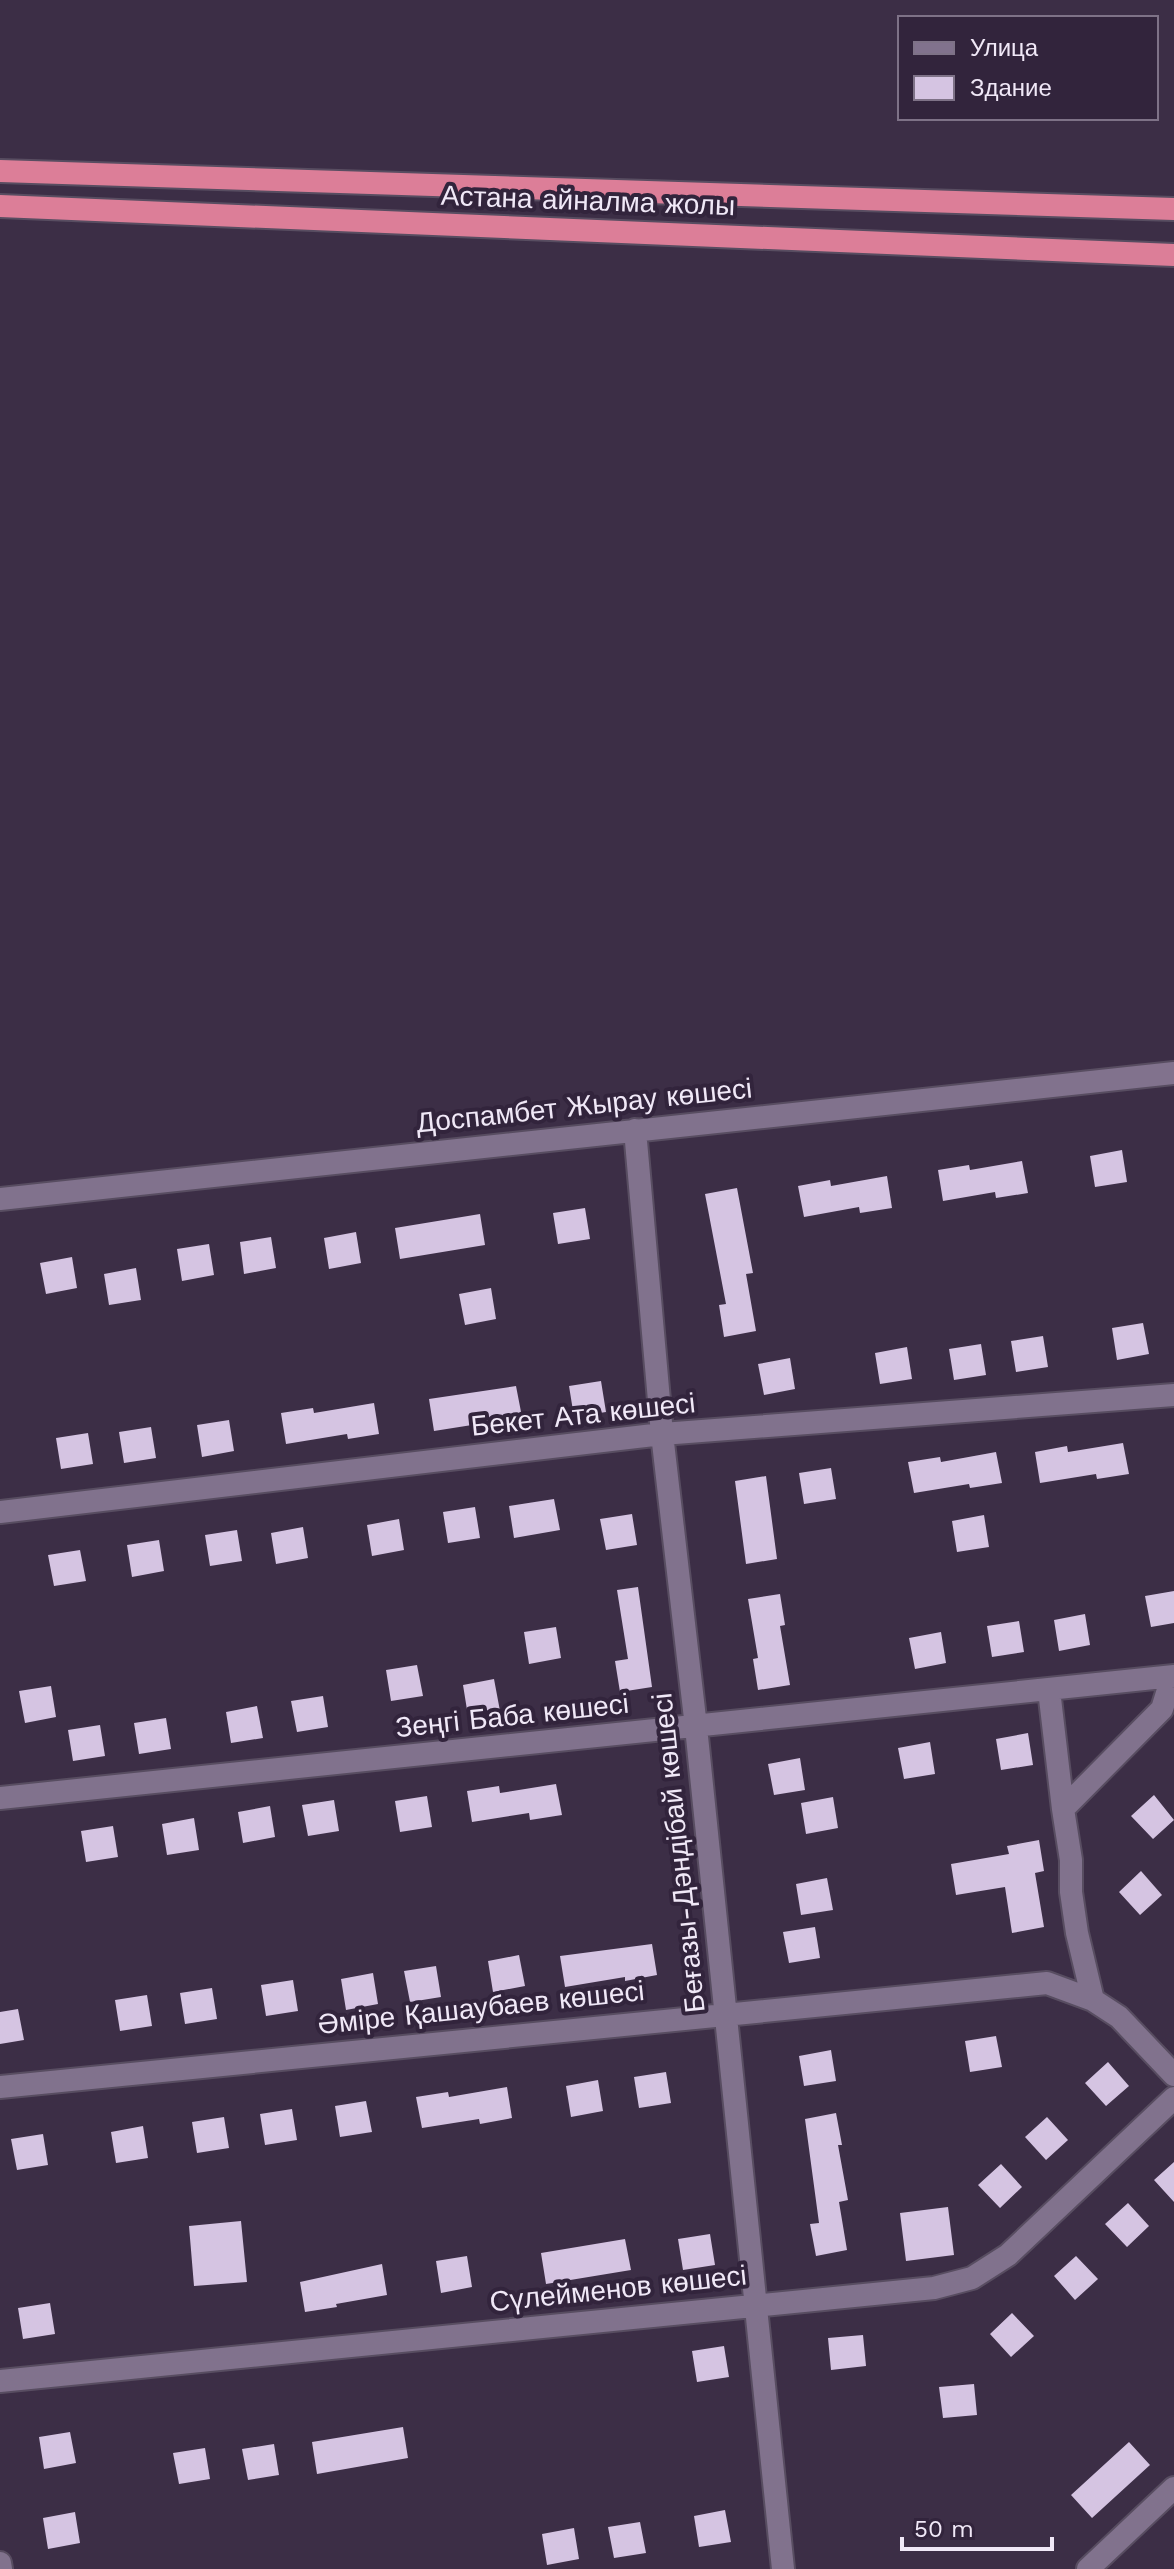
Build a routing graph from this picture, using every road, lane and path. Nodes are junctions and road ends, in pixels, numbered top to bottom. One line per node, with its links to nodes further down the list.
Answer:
1 (0, 171): 3 (highway, Астана айналма жолы)
2 (0, 206): 4 (highway, Астана айналма жолы)
3 (1174, 209)
4 (1174, 255)
5 (1174, 1073): 6 (street, Доспамбет Жырау көшесі)
6 (635, 1130): 7 (street, Доспамбет Жырау көшесі); 9 (street, Беғазы-Дәндібай көшесі)
7 (0, 1199)
8 (1174, 1395): 9 (street, Бекет Ата көшесі)
9 (662, 1434): 10 (street, Бекет Ата көшесі); 13 (street, Беғазы-Дәндібай көшесі)
10 (0, 1512)
11 (1173, 1677): 12 (street, Зеңгі Баба көшесі); 15 (street)
12 (1049, 1690): 13 (street, Зеңгі Баба көшесі); 15 (street)
13 (696, 1727): 14 (street, Зеңгі Баба көшесі); 17 (street, Беғазы-Дәндібай көшесі)
14 (0, 1798)
15 (1063, 1809): 16 (street)
16 (1093, 2000): 17 (street, Әміре Қашаубаев көшесі); 18 (street, Әміре Қашаубаев көшесі)
17 (725, 2013): 19 (street, Әміре Қашаубаев көшесі); 21 (street, Беғазы-Дәндібай көшесі)
18 (1174, 2075)
19 (0, 2087)
20 (1174, 2098): 21 (street, Сүлейменов көшесі)
21 (756, 2304): 22 (street, Сүлейменов көшесі); 24 (street, Беғазы-Дәндібай көшесі)
22 (0, 2381)
23 (1174, 2488): 25 (street)
24 (783, 2569)
25 (1088, 2569)

